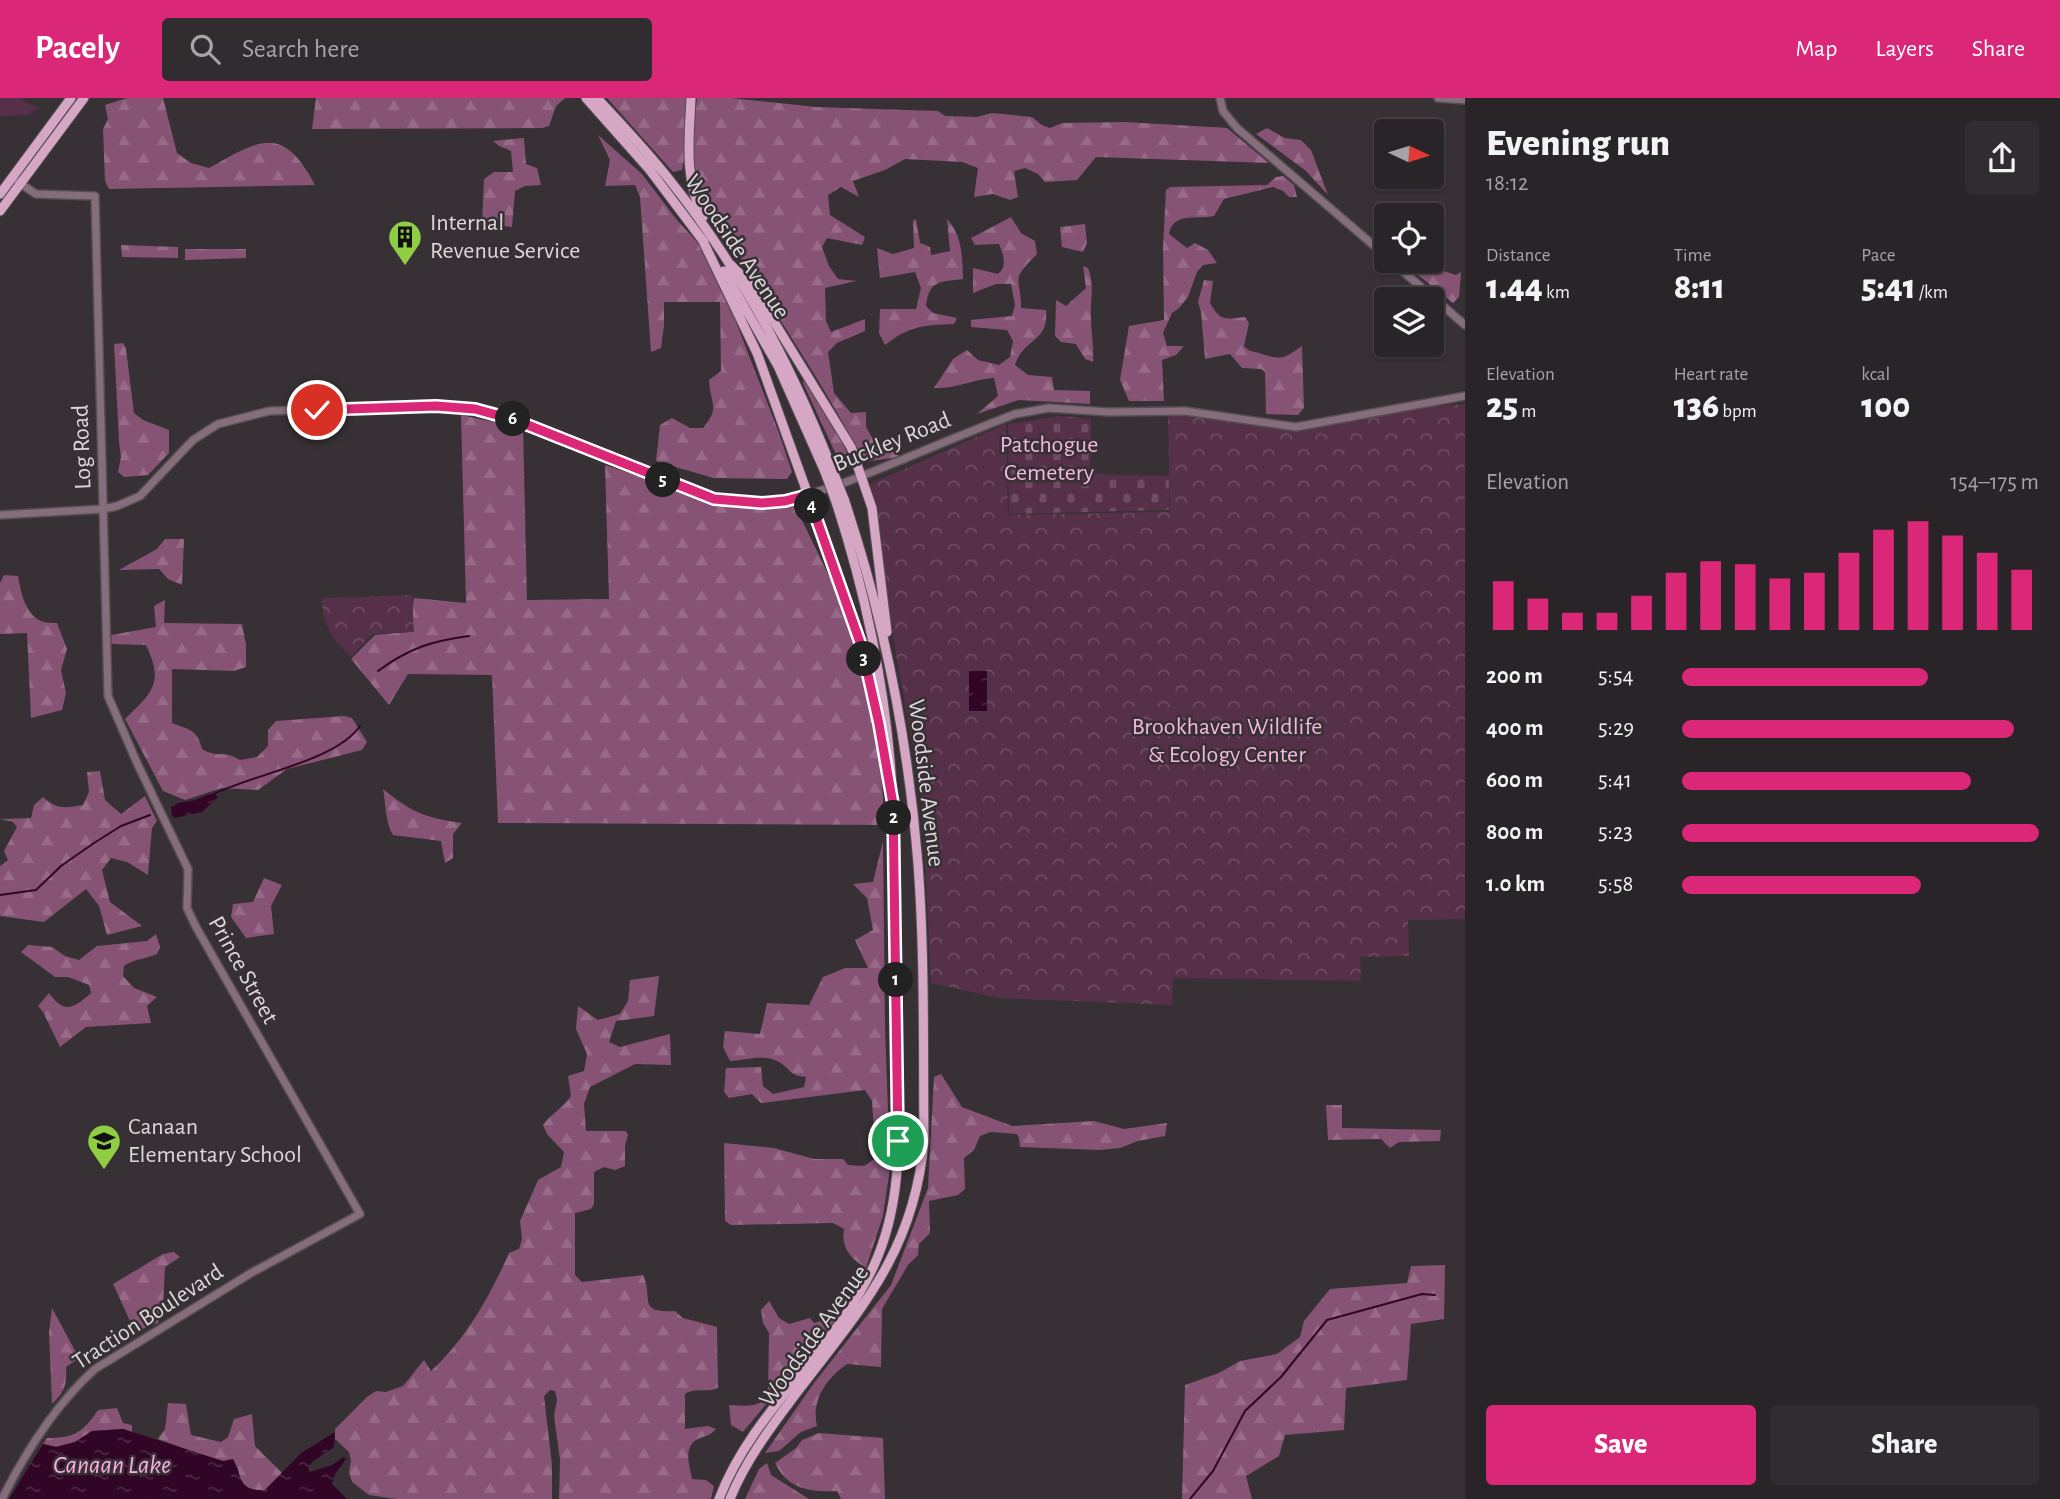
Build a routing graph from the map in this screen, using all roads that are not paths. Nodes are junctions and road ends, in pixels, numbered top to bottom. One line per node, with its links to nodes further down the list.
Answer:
1 (71, 98): 9 (main road)
2 (586, 98): 13 (main road, Woodside Avenue)
3 (597, 98): 14 (main road, Woodside Avenue)
4 (691, 98): 14 (main road)
5 (1220, 98): 15 (street)
6 (1438, 98): 7 (street)
7 (1465, 100)
8 (83, 101): 10 (main road)
9 (12, 178): 10 (street); 11 (main road)
10 (20, 185): 12 (main road); 24 (street, Log Road)
11 (0, 194)
12 (0, 212)
13 (702, 239): 20 (main road, Woodside Avenue); 22 (main road)
14 (715, 241): 16 (main road, Woodside Avenue)
15 (1374, 246)
16 (731, 265): 20 (main road, Woodside Avenue); 21 (main road)
17 (1405, 273): 18 (street)
18 (1465, 325)
19 (1465, 396): 21 (street, Buckley Road)
20 (829, 470): 23 (main road, Woodside Avenue, bridge)
21 (861, 476): 22 (street, Buckley Road); 26 (main road)
22 (808, 495): 24 (street, Buckley Road); 28 (main road)
23 (840, 501): 26 (main road, Woodside Avenue); 28 (main road, Woodside Avenue)
24 (103, 509): 25 (street, Buckley Road); 27 (street, Log Road)
25 (0, 515)
26 (891, 669): 32 (main road, Woodside Avenue)
27 (108, 696): 29 (street, Prince Street)
28 (893, 804): 31 (main road, Woodside Avenue)
29 (360, 1214): 30 (street, Traction Boulevard)
30 (2, 1499)
31 (719, 1499)
32 (730, 1499)

